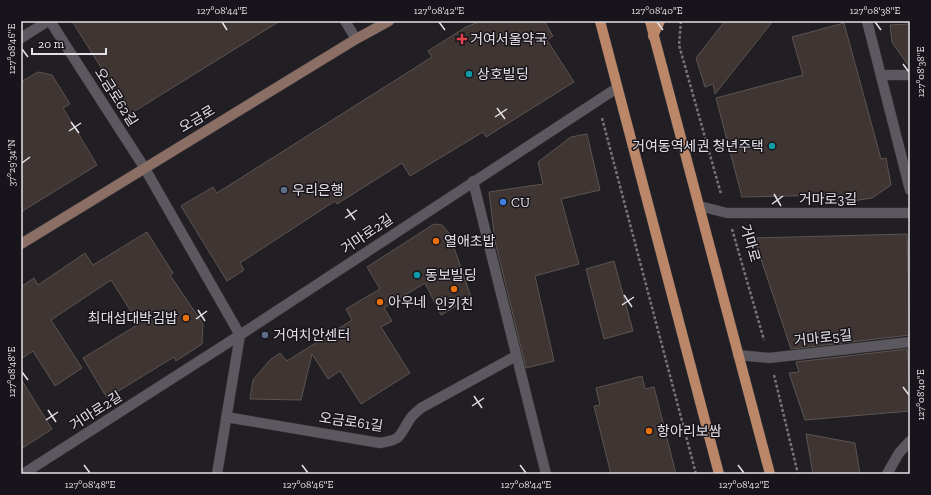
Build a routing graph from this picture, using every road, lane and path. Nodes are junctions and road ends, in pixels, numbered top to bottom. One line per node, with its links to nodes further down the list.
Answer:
1 (49, 21): 10 (street, 오금로62길); 16 (street, 오금로62길)
2 (345, 21): 11 (street)
3 (389, 21): 11 (main road, 오금로)
4 (600, 21): 14 (main road)
5 (650, 21): 9 (main road)
6 (660, 21): 9 (main road)
7 (681, 21): 20 (path, 거마로)
8 (867, 21): 12 (street)
9 (653, 36): 19 (main road)
10 (21, 38)
11 (356, 39): 16 (main road, 오금로)
12 (882, 75): 13 (street); 18 (street)
13 (910, 75)
14 (617, 88): 15 (street, 거마로2길); 34 (main road)
15 (597, 100): 17 (street, 거마로2길); 33 (path)
16 (144, 167): 22 (main road, 오금로); 23 (street)
17 (473, 181): 23 (street, 거마로2길); 26 (street)
18 (910, 190)
19 (699, 206): 20 (street, 거마로3길); 25 (main road)
20 (727, 213): 21 (street, 거마로3길); 27 (path, 거마로)
21 (910, 213)
22 (21, 244)
23 (240, 335): 28 (street); 30 (street, 거마로2길)
24 (910, 342): 27 (street, 거마로5길)
25 (738, 355): 27 (street, 거마로5길); 35 (main road)
26 (516, 356): 28 (street, 오금로61길); 32 (street)
27 (769, 358): 36 (path, 거마로)
28 (226, 417): 31 (street)
29 (910, 441): 37 (street)
30 (23, 474)
31 (217, 474)
32 (546, 474)
33 (696, 474)
34 (719, 474)
35 (770, 474)
36 (798, 474)
37 (886, 474)

